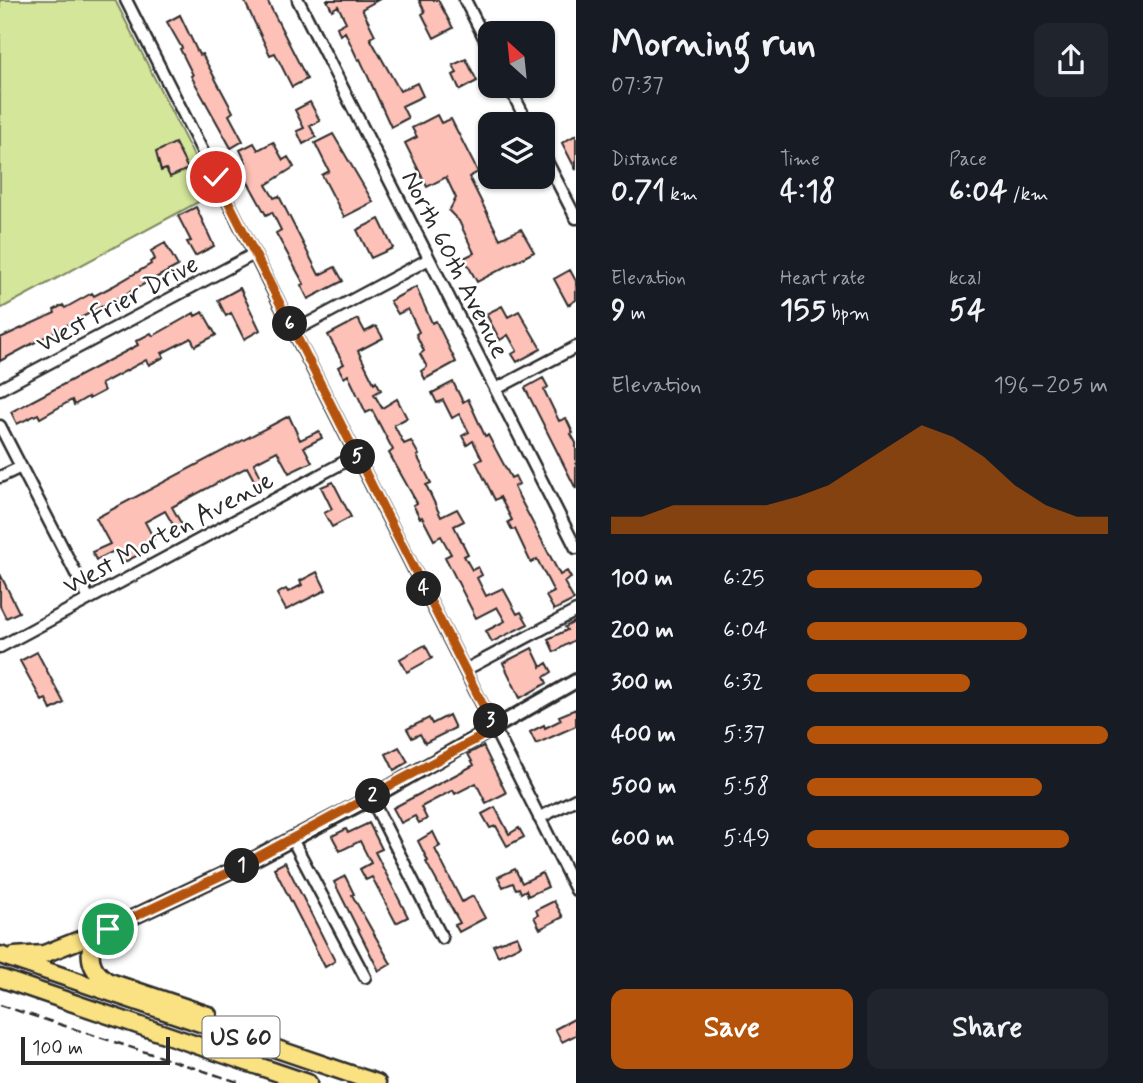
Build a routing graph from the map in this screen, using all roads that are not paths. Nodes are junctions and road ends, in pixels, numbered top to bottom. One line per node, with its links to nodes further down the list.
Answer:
1 (126, 0): 7 (street)
2 (298, 0): 8 (street, North 60th Avenue)
3 (465, 0): 4 (street)
4 (478, 25)
5 (555, 177): 6 (street)
6 (576, 218)
7 (254, 254): 9 (street); 11 (street, West Frier Drive)
8 (429, 259): 9 (street); 12 (street, North 60th Avenue)
9 (294, 331): 14 (street)
10 (576, 347): 12 (street)
11 (0, 389)
12 (496, 390): 17 (street, North 60th Avenue)
13 (0, 426): 15 (street)
14 (357, 455): 18 (street, West Morten Avenue); 21 (street)
15 (20, 467): 16 (street); 18 (street)
16 (0, 477)
17 (576, 548)
18 (89, 599): 20 (street, West Morten Avenue)
19 (576, 611): 21 (street)
20 (0, 647)
21 (465, 670): 23 (street)
22 (576, 681): 23 (street)
23 (495, 729): 24 (street); 26 (street)
24 (371, 798): 27 (street); 30 (street)
25 (576, 799): 26 (street)
26 (539, 818): 28 (street)
27 (292, 839): 29 (street); 32 (street)
28 (576, 890)
29 (108, 929): 31 (highway); 35 (highway)
30 (442, 938)
31 (0, 954): 34 (highway, US 60)
32 (365, 977)
33 (5, 984): 34 (highway); 36 (highway, US 60)
34 (110, 994): 35 (highway, US 60)
35 (242, 1037): 37 (highway, US 60)
36 (308, 1083)
37 (377, 1083)

